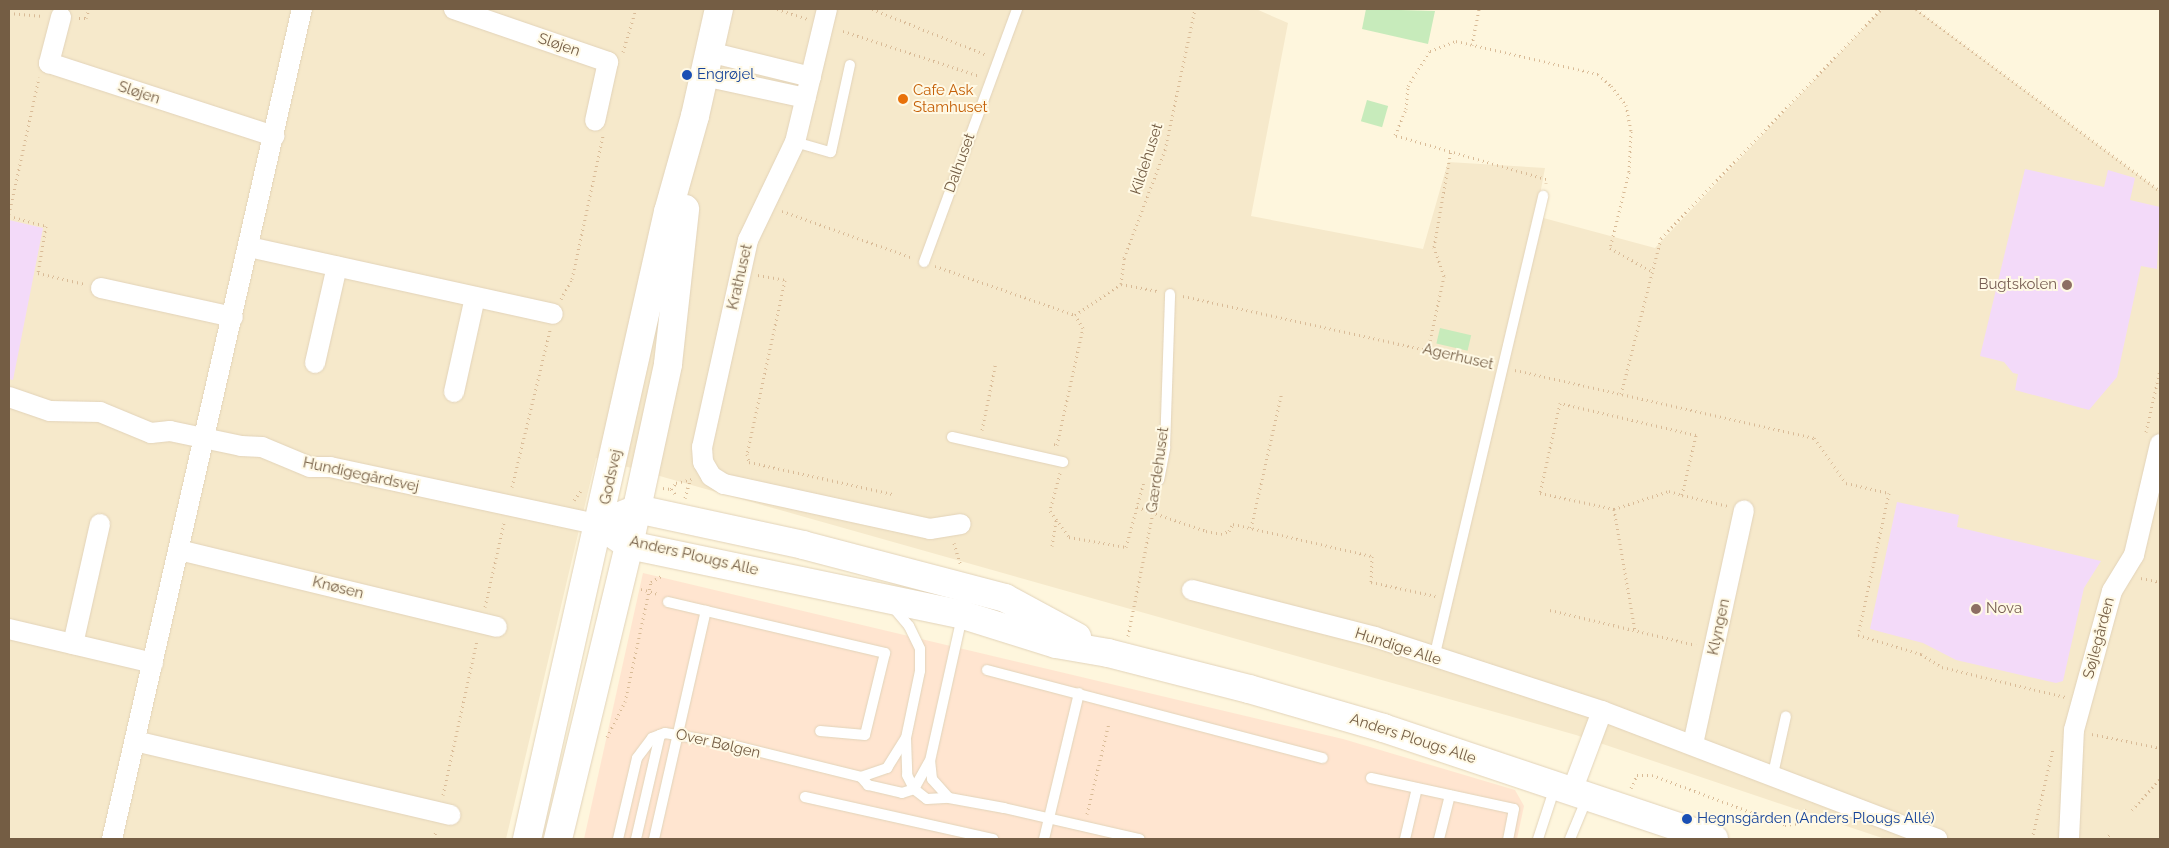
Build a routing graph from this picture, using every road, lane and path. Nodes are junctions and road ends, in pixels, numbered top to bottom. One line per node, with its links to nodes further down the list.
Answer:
1 (302, 9): 27 (street)
2 (454, 9): 18 (street, Sløjen)
3 (636, 9): 18 (path)
4 (719, 9): 20 (street, Godsvej)
5 (777, 9): 14 (path)
6 (827, 9): 22 (street, Krathuset)
7 (872, 9): 17 (path)
8 (1018, 9): 17 (lane, Dalhuset)
9 (1195, 9): 39 (path, Kildehuset)
10 (1479, 9): 16 (path)
11 (1881, 9): 38 (path)
12 (1916, 9): 30 (path)
13 (60, 17): 19 (street)
14 (810, 20)
15 (843, 31): 23 (path)
16 (1472, 45): 29 (path); 38 (path)
17 (999, 60): 23 (lane, Dalhuset)
18 (608, 62): 26 (street)
19 (49, 63): 27 (street, Sløjen); 33 (path)
20 (706, 64): 22 (street); 24 (street); 25 (street, Godsvej)
21 (850, 65): 28 (lane)
22 (811, 77): 24 (street, Krathuset)
23 (991, 80): 35 (lane, Dalhuset)
24 (806, 98): 28 (street, Krathuset)
25 (695, 116): 72 (street, Godsvej); 79 (street, Godsvej)
26 (595, 121): 43 (path)
27 (274, 136): 34 (street)
28 (795, 142): 32 (street, Krathuset)
29 (1450, 150): 31 (path); 46 (path)
30 (2160, 192)
31 (1543, 196): 49 (lane)
32 (765, 204): 35 (path); 37 (street, Krathuset)
33 (9, 215): 40 (path)
34 (248, 246): 36 (street); 45 (street)
35 (924, 262): 44 (path)
36 (337, 266): 42 (street); 48 (street)
37 (741, 271): 67 (path); 78 (street, Krathuset)
38 (1653, 272): 53 (path)
39 (1121, 284): 41 (path, Agerhuset); 44 (path)
40 (101, 288): 45 (street)
41 (1170, 294): 46 (path, Agerhuset); 63 (lane, Gærdehuset)
42 (476, 297): 43 (street); 51 (street)
43 (554, 314): 70 (path)
44 (1075, 315): 62 (path)
45 (232, 317): 59 (street)
46 (1428, 350): 49 (path, Agerhuset)
47 (996, 362): 56 (path)
48 (315, 363)
49 (1502, 367): 53 (path); 87 (lane, Agerhuset)
50 (2160, 370): 60 (path)
51 (454, 392)
52 (1282, 392): 80 (path)
53 (1620, 394): 102 (path)
54 (9, 397): 59 (street, Hundigegårdsvej)
55 (973, 428): 56 (path)
56 (982, 431): 57 (path)
57 (991, 432)
58 (952, 437): 64 (lane)
59 (205, 438): 70 (street, Hundigegårdsvej); 83 (street)
60 (2153, 439): 106 (street, Søjlegården)
61 (1048, 443): 62 (path)
62 (1057, 445): 64 (path)
63 (1165, 448): 66 (lane, Gærdehuset); 71 (path)
64 (1063, 462): 76 (path)
65 (690, 480): 69 (path)
66 (1160, 480): 75 (path, Gærdehuset)
67 (892, 494)
68 (1682, 494): 73 (path); 73 (path); 74 (path)
69 (683, 504)
70 (508, 505): 79 (street, Hundigegårdsvej); 92 (path)
71 (1136, 507): 75 (path); 76 (path)
72 (637, 509): 79 (street, Anders Plougs Alle); 81 (street, Godsvej); 86 (street, Anders Plougs Alle)
73 (1614, 509): 94 (path)
74 (1744, 510): 97 (street, Klyngen)
75 (1152, 511): 80 (path); 96 (path, Gærdehuset)
76 (1056, 520): 82 (path)
77 (100, 524): 95 (street)
78 (956, 525): 86 (path)
79 (600, 526): 81 (street, Anders Plougs Alle); 137 (street, Godsvej)
80 (1251, 528): 87 (path)
81 (629, 545): 88 (street, Anders Plougs Alle); 138 (street, Godsvej)
82 (1052, 546)
83 (179, 550): 92 (street, Knøsen); 99 (street)
84 (650, 590): 112 (path)
85 (1192, 590): 98 (street, Hundige Alle)
86 (962, 598): 88 (street, Anders Plougs Alle); 96 (street, Anders Plougs Alle); 117 (lane)
87 (1448, 598): 98 (lane, Agerhuset)
88 (887, 599): 110 (lane)
89 (668, 602): 91 (lane)
90 (1550, 610): 94 (path)
91 (706, 611): 107 (lane); 108 (lane)
92 (489, 625): 131 (path)
93 (9, 629): 95 (street)
94 (1635, 630): 97 (path)
95 (73, 644): 99 (street)
96 (1117, 648): 125 (street, Anders Plougs Alle)
97 (1714, 650): 114 (street, Klyngen)
98 (1434, 658): 103 (street, Hundige Alle)
99 (153, 663): 111 (street)
100 (987, 670): 101 (lane)
101 (1079, 693): 116 (lane); 133 (lane)
102 (2063, 705)
103 (1602, 711): 114 (street, Hundige Alle); 125 (street)
104 (1786, 716): 118 (lane)
105 (1108, 723): 132 (path)
106 (2074, 730): 115 (path); 153 (street, Søjlegården)
107 (820, 732)
108 (678, 733): 109 (lane, Over Bølgen); 119 (lane, Over Bølgen); 141 (lane)
109 (660, 735): 139 (lane, Over Bølgen); 140 (lane)
110 (906, 738): 119 (lane); 123 (lane)
111 (135, 741): 131 (street); 135 (street)
112 (604, 742)
113 (2054, 743): 152 (path)
114 (1693, 744): 118 (street, Hundige Alle)
115 (2160, 748)
116 (1323, 758)
117 (930, 761): 123 (lane); 128 (lane)
118 (1773, 774): 124 (street, Hundige Alle)
119 (861, 777): 123 (lane, Over Bølgen)
120 (1371, 778): 122 (lane)
121 (2160, 779): 130 (path)
122 (1417, 788): 126 (lane); 145 (lane)
123 (914, 789): 128 (lane)
124 (1813, 790): 129 (path); 151 (street, Hundige Alle)
125 (1572, 791): 129 (street, Anders Plougs Alle); 148 (lane); 149 (lane)
126 (1454, 796): 146 (lane); 147 (lane)
127 (805, 797): 142 (lane)
128 (949, 798): 133 (lane)
129 (1622, 809): 150 (street, Anders Plougs Alle)
130 (2132, 810)
131 (445, 813): 136 (path)
132 (1087, 815)
133 (1049, 818): 143 (lane); 144 (lane)
134 (2109, 835): 154 (path)
135 (112, 839)
136 (434, 839)
137 (527, 839)
138 (558, 839)
139 (618, 839)
140 (636, 839)
141 (654, 839)
142 (992, 839)
143 (1044, 839)
144 (1139, 839)
145 (1405, 839)
146 (1439, 839)
147 (1508, 839)
148 (1538, 839)
149 (1570, 839)
150 (1714, 839)
151 (1937, 839)
152 (2032, 839)
153 (2069, 839)
154 (2104, 839)

